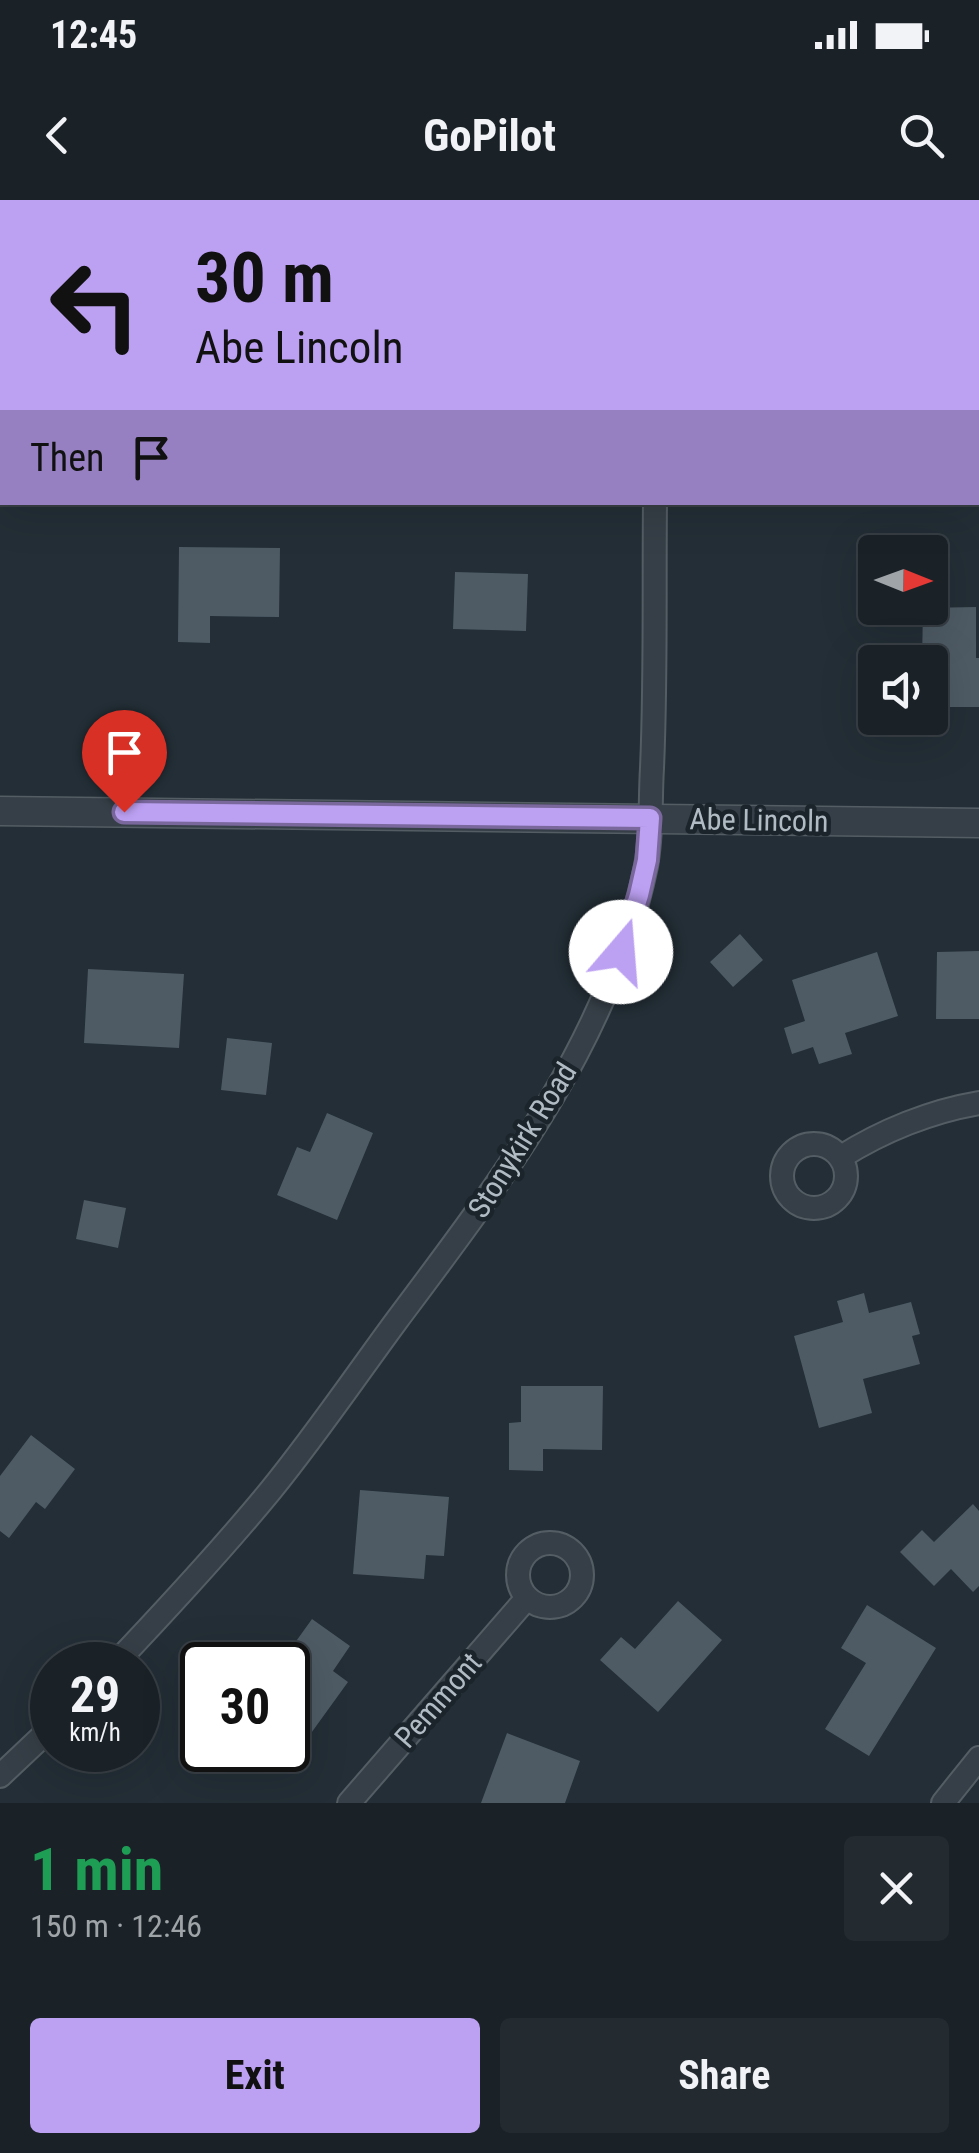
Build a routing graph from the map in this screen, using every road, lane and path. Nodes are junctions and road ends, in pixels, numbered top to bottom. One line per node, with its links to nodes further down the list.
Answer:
1 (655, 505): 3 (street, Stonykirk Road)
2 (0, 810): 3 (street, Abe Lincoln)
3 (650, 818): 4 (street, Abe Lincoln); 8 (street, Stonykirk Road)
4 (979, 823)
5 (979, 1103): 6 (street)
6 (841, 1158)
7 (527, 1598): 12 (street, Pemmont)
8 (136, 1642)
9 (30, 1748): 11 (street)
10 (979, 1758): 13 (street)
11 (0, 1776)
12 (349, 1803)
13 (944, 1803)

